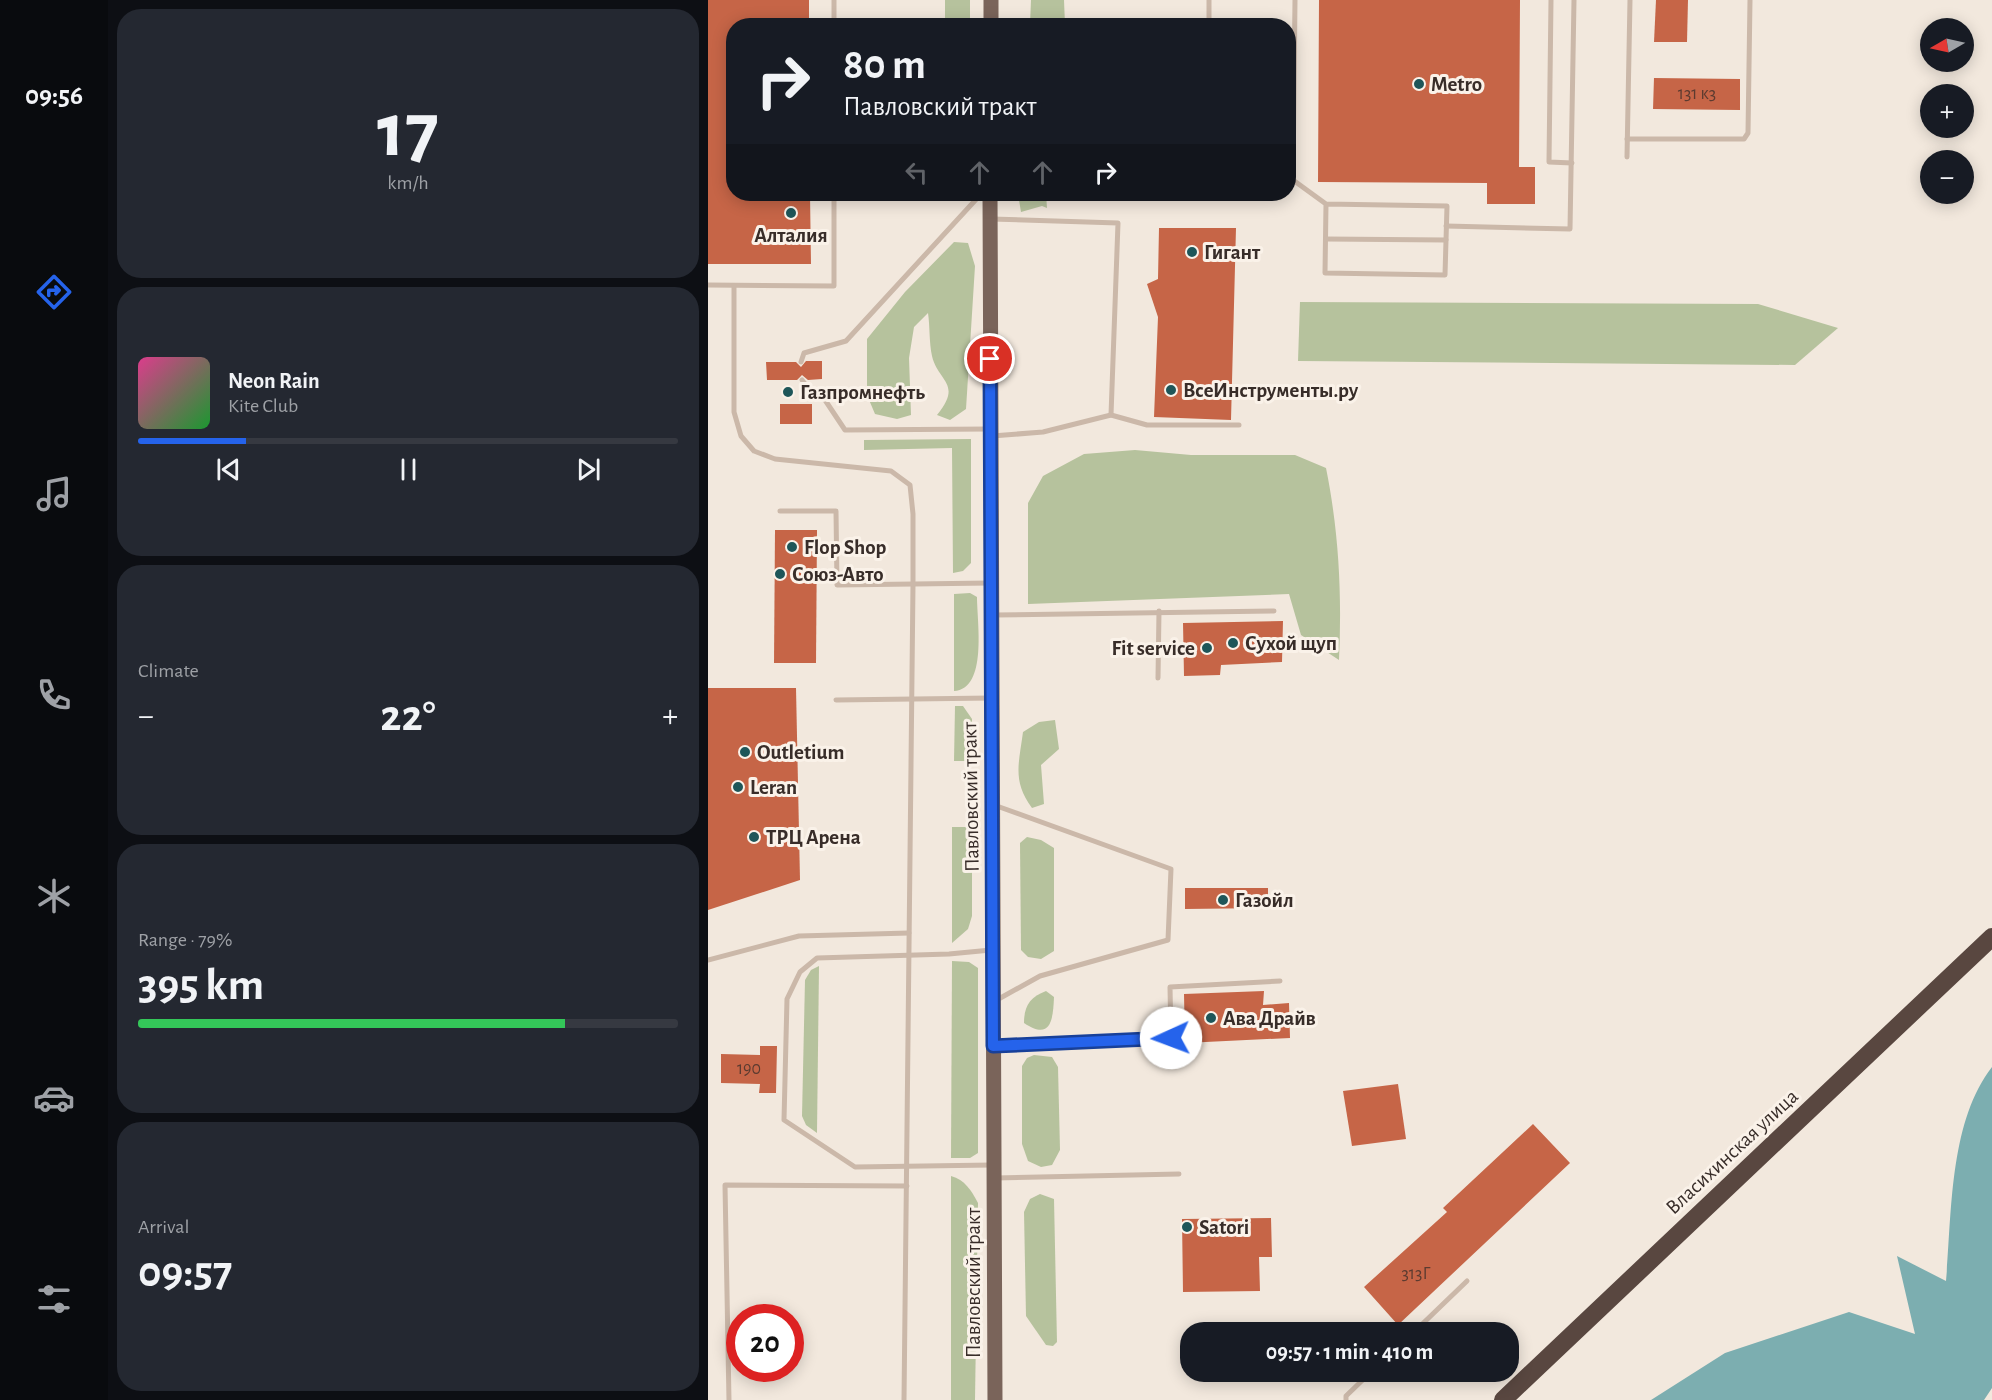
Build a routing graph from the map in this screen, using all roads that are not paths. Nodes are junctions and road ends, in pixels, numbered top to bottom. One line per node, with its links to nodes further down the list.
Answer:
1 (834, 0): 9 (lane)
2 (991, 0): 10 (main road)
3 (1209, 0): 11 (lane)
4 (1295, 0): 12 (lane)
5 (1551, 0): 15 (lane)
6 (1574, 0): 15 (lane)
7 (1630, 0): 13 (lane)
8 (1750, 0): 13 (lane)
9 (834, 18)
10 (991, 18)
11 (1209, 18)
12 (1295, 18)
13 (1628, 139): 14 (lane)
14 (1627, 157)
15 (1572, 163): 22 (lane)
16 (1296, 183): 20 (lane)
17 (834, 201): 26 (lane)
18 (975, 201): 27 (lane)
19 (990, 201): 21 (main road, Павловский тракт)
20 (1326, 204): 22 (lane); 23 (lane)
21 (990, 219): 29 (lane); 31 (main road, Павловский тракт)
22 (1446, 226): 24 (lane)
23 (1326, 239): 24 (lane); 24 (lane)
24 (1446, 240)
25 (708, 285): 26 (lane)
26 (734, 286): 34 (lane)
27 (801, 362)
28 (801, 380): 31 (lane)
29 (1111, 415): 30 (lane); 31 (lane)
30 (1239, 425)
31 (991, 432): 33 (main road, Павловский тракт)
32 (780, 511): 34 (lane)
33 (991, 583): 34 (lane); 37 (main road, Павловский тракт)
34 (913, 584): 41 (lane)
35 (1159, 611): 36 (lane); 37 (lane); 38 (lane)
36 (1274, 611)
37 (991, 615): 39 (main road, Павловский тракт)
38 (1158, 678)
39 (991, 698): 41 (lane); 42 (main road, Павловский тракт)
40 (836, 700): 41 (lane)
41 (912, 700): 43 (lane)
42 (992, 805): 45 (main road, Павловский тракт); 49 (lane)
43 (909, 933): 46 (lane); 47 (lane)
44 (1992, 937): 62 (highway, Власихинская улица)
45 (993, 950): 46 (lane); 49 (main road, Павловский тракт)
46 (909, 955): 51 (lane); 51 (lane)
47 (708, 960)
48 (1280, 981): 50 (lane)
49 (993, 1002): 50 (main road, Павловский тракт)
50 (993, 1046): 52 (main road, Павловский тракт)
51 (907, 1167): 52 (lane); 54 (lane)
52 (994, 1172): 53 (lane); 60 (main road, Павловский тракт)
53 (1179, 1174)
54 (906, 1186): 58 (lane); 59 (lane)
55 (1467, 1281): 56 (lane)
56 (1424, 1322)
57 (1361, 1382): 61 (lane)
58 (729, 1400)
59 (904, 1400)
60 (995, 1400)
61 (1347, 1400)
62 (1503, 1400)

